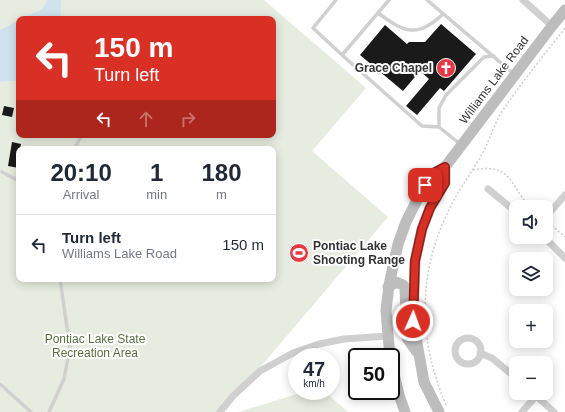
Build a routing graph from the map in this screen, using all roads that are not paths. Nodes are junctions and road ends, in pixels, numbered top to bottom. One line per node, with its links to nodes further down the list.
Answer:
1 (336, 0): 9 (lane)
2 (389, 0): 6 (lane)
3 (427, 0): 7 (lane)
4 (522, 0): 8 (street)
5 (565, 10): 8 (main road, Williams Lake Road)
6 (378, 13): 7 (lane); 9 (lane)
7 (443, 14): 10 (lane)
8 (552, 26): 11 (main road, Williams Lake Road)
9 (342, 55): 12 (lane)
10 (494, 56): 11 (lane); 12 (lane)
11 (515, 74): 13 (main road, Williams Lake Road)
12 (439, 127): 13 (lane)
13 (462, 145): 14 (main road, Williams Lake Road)
14 (445, 167): 21 (main road, Williams Lake Road); 22 (main road)
15 (2, 172): 16 (lane)
16 (16, 179)
17 (488, 189): 19 (street)
18 (565, 195): 20 (street)
19 (509, 206)
20 (553, 209)
21 (408, 217): 22 (main road); 26 (main road, Williams Lake Road)
22 (424, 225): 30 (main road)
23 (551, 244): 24 (street)
24 (565, 258)
25 (60, 282): 38 (lane)
26 (388, 287): 27 (main road, Williams Lake Road); 30 (main road)
27 (388, 336): 28 (main road, Williams Lake Road); 39 (street)
28 (389, 348)
29 (480, 353): 31 (street)
30 (419, 354): 36 (main road)
31 (509, 372)
32 (0, 384): 37 (lane)
33 (400, 398): 40 (main road)
34 (530, 400): 41 (street)
35 (540, 400): 42 (street)
36 (443, 410)
37 (31, 412)
38 (49, 412)
39 (220, 412)
40 (405, 412)
41 (522, 412)
42 (554, 412)

